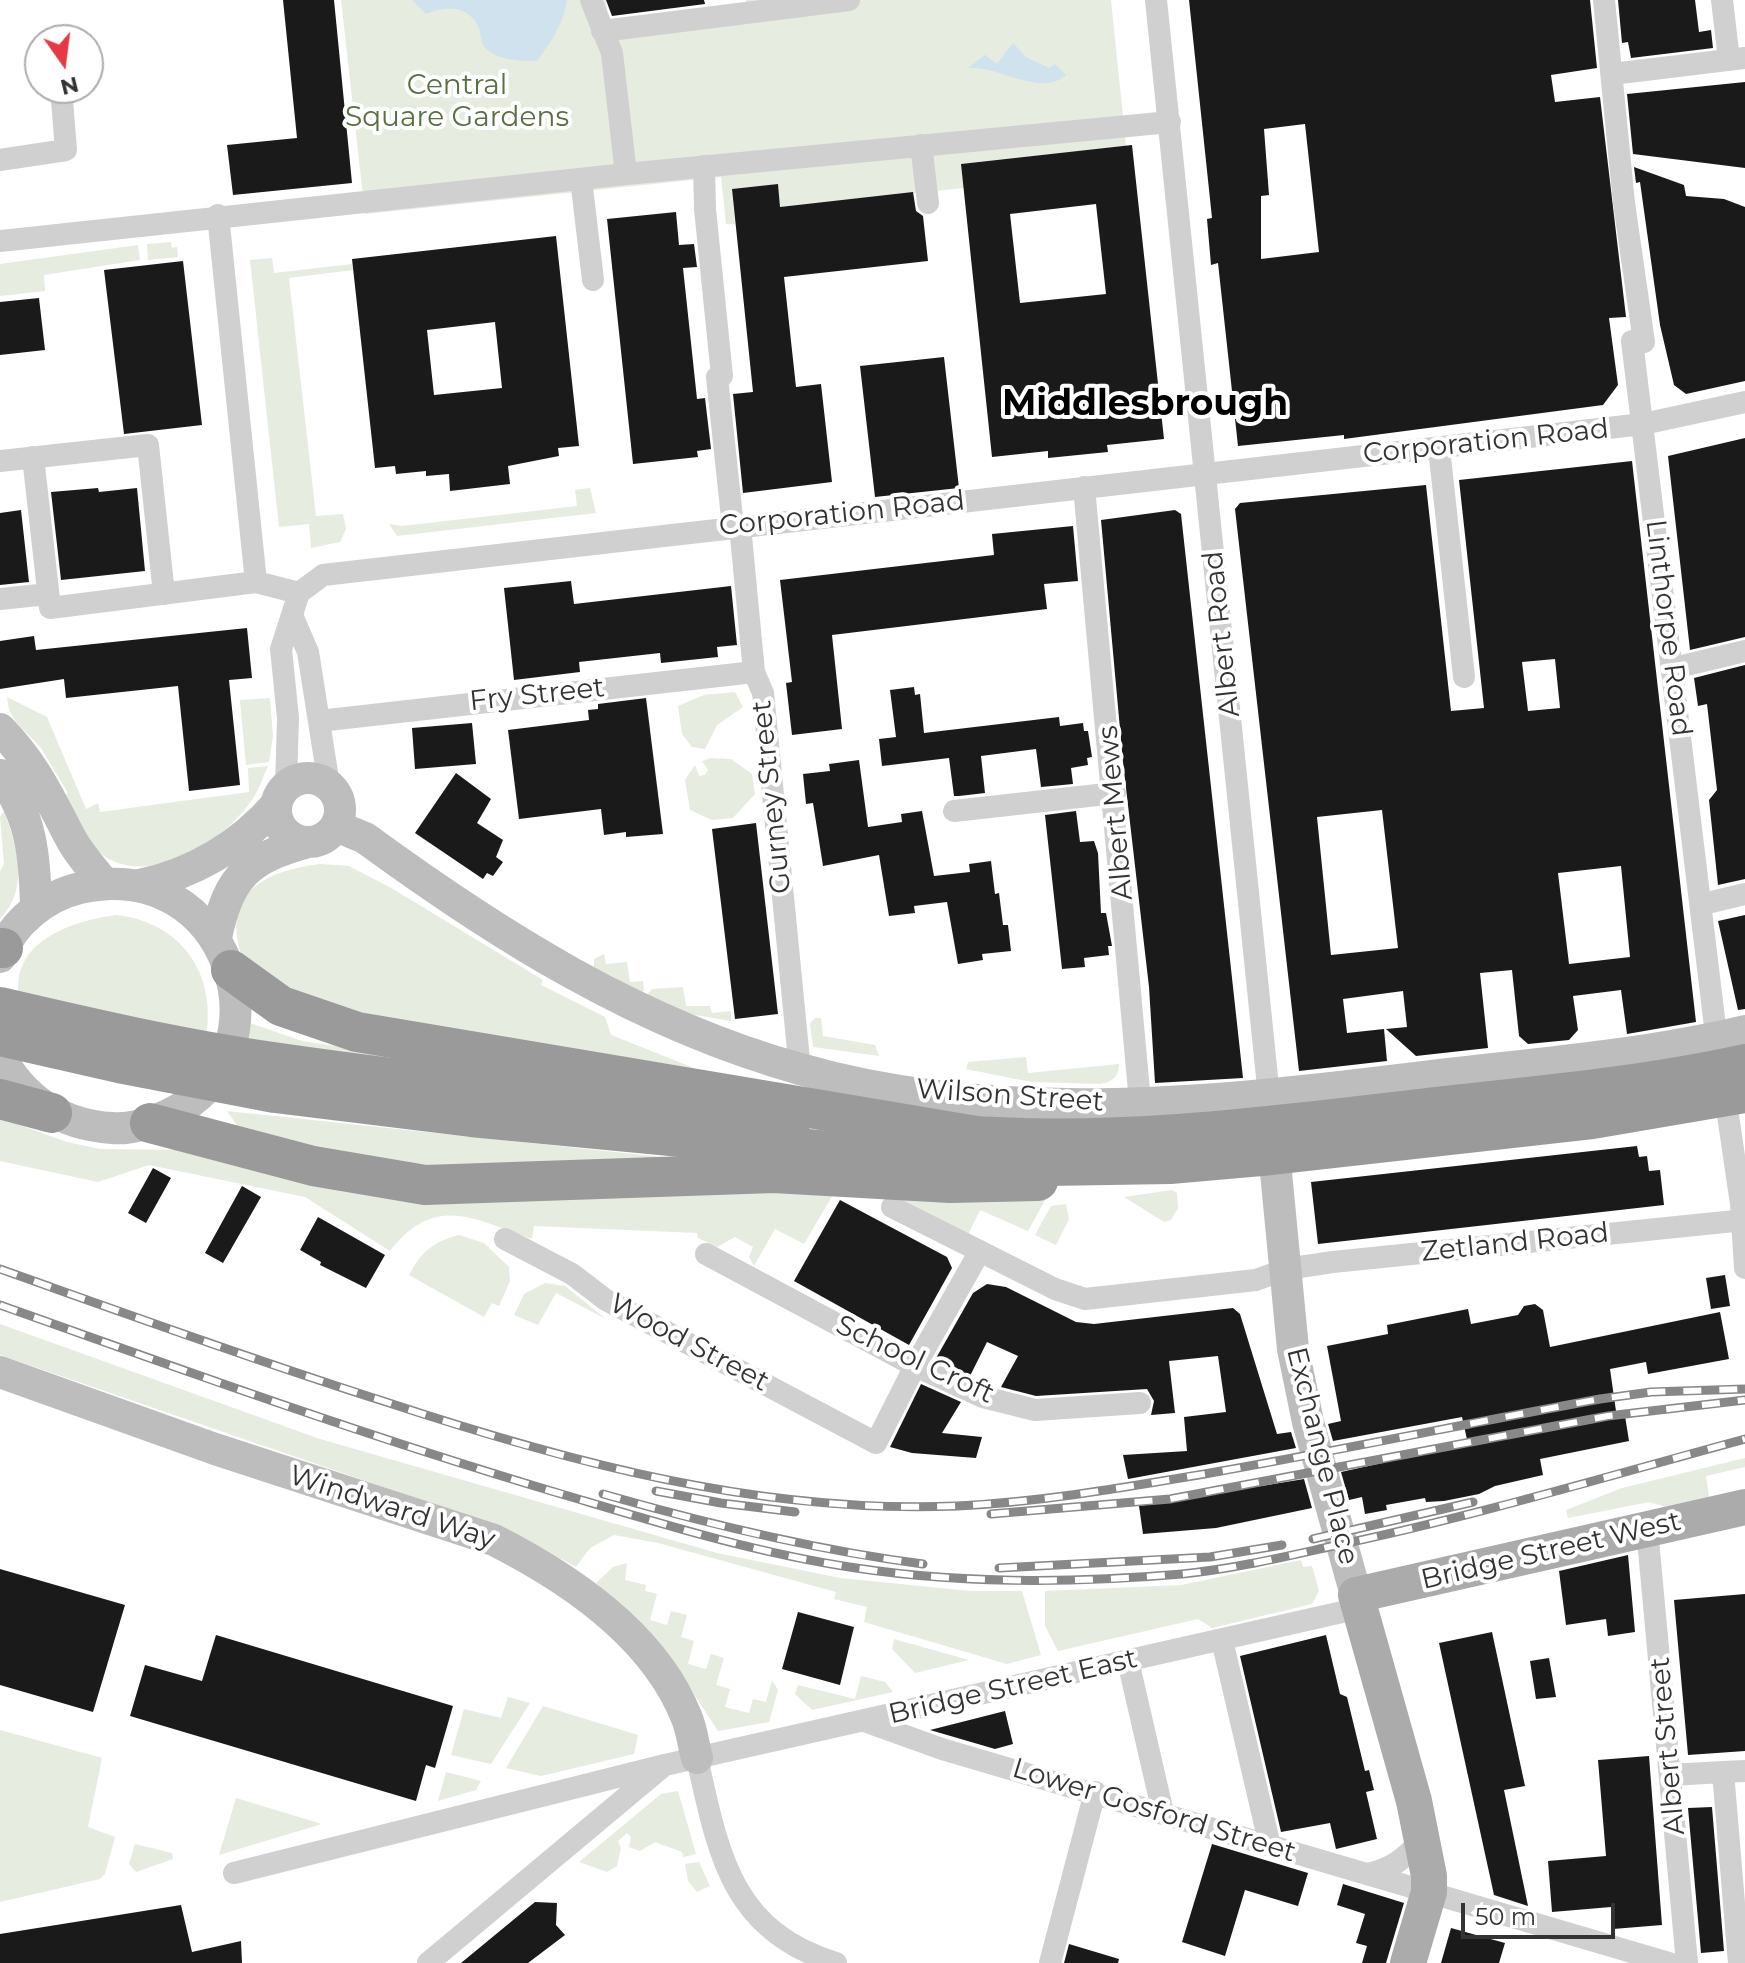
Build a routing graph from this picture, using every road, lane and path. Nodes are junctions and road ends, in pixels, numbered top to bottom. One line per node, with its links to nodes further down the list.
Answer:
1 (591, 0): 6 (street)
2 (849, 0): 6 (street)
3 (1156, 0): 10 (street, Albert Road)
4 (1604, 0): 8 (street, Linthorpe Road)
5 (1723, 6): 7 (street)
6 (602, 31): 14 (street)
7 (1737, 59): 8 (street)
8 (1612, 74): 21 (street, Linthorpe Road)
9 (62, 104): 12 (street)
10 (1170, 122): 11 (street); 25 (street, Albert Road)
11 (921, 145): 13 (street); 16 (street)
12 (0, 160)
13 (704, 166): 14 (street); 27 (street, Gurney Street)
14 (626, 174): 15 (street)
15 (581, 179): 17 (street); 19 (street)
16 (928, 203)
17 (218, 215): 18 (street); 28 (street)
18 (8, 240)
19 (593, 280)
20 (1745, 402): 21 (street, Corporation Road)
21 (1643, 424): 22 (street, Corporation Road); 35 (street, Linthorpe Road)
22 (1439, 448): 25 (street, Corporation Road); 37 (street)
23 (33, 457): 24 (street); 30 (street); 32 (street)
24 (0, 461)
25 (1205, 473): 26 (street, Corporation Road); 60 (street, Albert Road)
26 (1084, 487): 27 (street, Corporation Road); 42 (street, Albert Mews)
27 (736, 526): 29 (street, Corporation Road); 36 (street, Gurney Street)
28 (256, 582): 29 (street); 30 (street)
29 (299, 593): 33 (street)
30 (164, 594): 32 (street)
31 (0, 599): 32 (street)
32 (49, 601)
33 (292, 615): 38 (street); 43 (street)
34 (1745, 651): 35 (street)
35 (1674, 668): 49 (street, Linthorpe Road)
36 (754, 672): 38 (street, Fry Street); 58 (street, Gurney Street)
37 (1464, 677)
38 (319, 721): 41 (street)
39 (0, 729): 46 (street)
40 (0, 775): 50 (street)
41 (329, 785): 43 (street); 45 (street)
42 (1115, 793): 44 (street); 62 (street, Albert Mews)
43 (281, 796): 45 (street); 47 (street)
44 (954, 811)
45 (322, 834): 52 (street); 58 (street, Wilson Street)
46 (103, 882): 47 (street); 50 (street)
47 (140, 885): 52 (street)
48 (1745, 894): 49 (street)
49 (1703, 904): 54 (street, Linthorpe Road)
50 (36, 908): 51 (street)
51 (1, 951)
52 (224, 954): 64 (street); 65 (highway)
53 (0, 1007): 65 (highway, bridge)
54 (1730, 1034): 60 (street, Wilson Street); 68 (street, Linthorpe Road)
55 (0, 1036): 66 (highway, bridge)
56 (0, 1056): 63 (street)
57 (1745, 1064): 65 (highway, bridge)
58 (800, 1070): 62 (street, Wilson Street)
59 (1745, 1093): 66 (highway, bridge)
60 (1269, 1096): 62 (street, Wilson Street); 73 (street, Albert Road)
61 (0, 1099): 63 (highway)
62 (1140, 1102)
63 (52, 1113): 64 (street)
64 (150, 1123): 66 (highway, bridge)
65 (976, 1136)
66 (1170, 1164)
67 (892, 1207): 70 (street, Zetland Road)
68 (1743, 1220): 72 (street, Linthorpe Road); 73 (street, Zetland Road)
69 (505, 1239): 74 (street, Wood Street)
70 (980, 1251): 73 (street, Zetland Road); 74 (street)
71 (706, 1254): 74 (street, School Croft)
72 (1745, 1268)
73 (1286, 1269): 79 (street, Exchange Place)
74 (915, 1366): 76 (street, School Croft)
75 (0, 1372): 83 (street, Windward Way)
76 (1140, 1403)
77 (1745, 1507): 78 (main road, Bridge Street West)
78 (1647, 1529): 79 (main road, Bridge Street West); 86 (street, Albert Street)
79 (1358, 1601): 80 (street, Bridge Street East); 89 (main road)
80 (1224, 1649): 81 (street, Bridge Street East); 90 (street)
81 (1130, 1671): 82 (street, Bridge Street East); 88 (street)
82 (863, 1720): 83 (street, Bridge Street East); 87 (street, Lower Gosford Street)
83 (697, 1758): 84 (street, Bridge Street East); 95 (street)
84 (665, 1765): 91 (street, Bridge Street East); 94 (street)
85 (1734, 1771): 86 (street); 100 (street)
86 (1671, 1775): 99 (street, Albert Street)
87 (1095, 1792): 88 (street, Lower Gosford Street); 96 (street)
88 (1163, 1813): 90 (street, Lower Gosford Street)
89 (1423, 1838): 92 (street); 93 (main road)
90 (1270, 1846): 92 (street, Lower Gosford Street)
91 (234, 1873)
92 (1365, 1874): 93 (street, Lower Gosford Street)
93 (1429, 1892): 97 (main road); 98 (street, Lower Gosford Street)
94 (428, 1963)
95 (836, 1963)
96 (1050, 1963)
97 (1408, 1963)
98 (1669, 1963)
99 (1687, 1963)
100 (1739, 1963)

